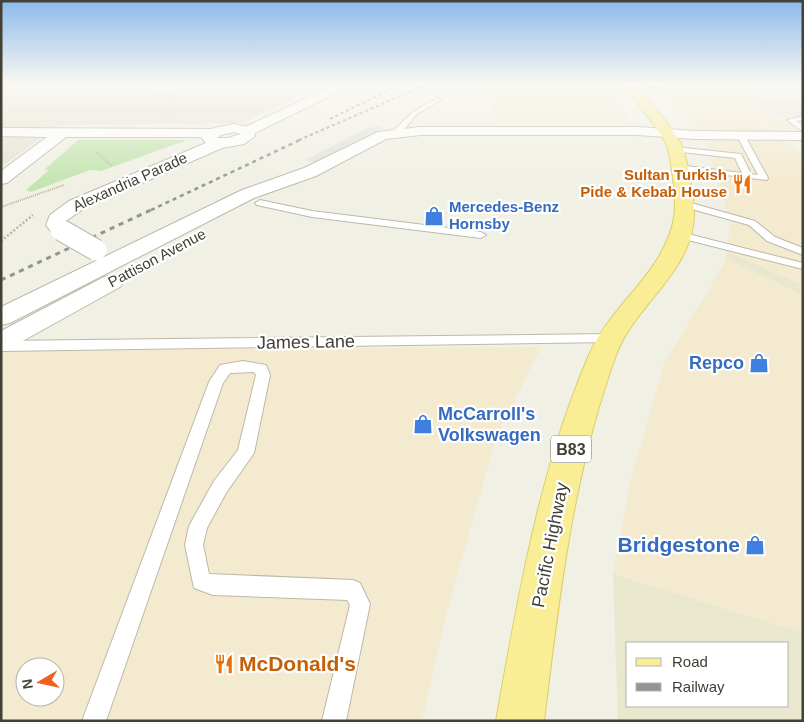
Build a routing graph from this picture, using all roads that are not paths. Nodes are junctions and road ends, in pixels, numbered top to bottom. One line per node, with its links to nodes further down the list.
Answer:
1 (276, 118): 11 (street)
2 (412, 118): 8 (lane)
3 (654, 118): 12 (main road, Pacific Highway / B83)
4 (803, 118): 5 (lane)
5 (803, 130)
6 (1, 132): 7 (street)
7 (63, 132): 11 (street); 18 (street)
8 (404, 132): 12 (street, Pattison Avenue); 16 (street, Pattison Avenue)
9 (740, 136): 10 (street, Pattison Avenue); 12 (street, Pattison Avenue); 14 (lane)
10 (803, 136)
11 (216, 138): 24 (street, Alexandria Parade, bridge)
12 (671, 141): 13 (lane); 15 (main road, Pacific Highway / B83)
13 (738, 156): 14 (lane); 17 (lane)
14 (754, 158): 17 (lane)
15 (678, 167): 17 (lane); 20 (main road, Pacific Highway / B83)
16 (310, 172): 19 (street, Pattison Avenue); 24 (street, Pattison Avenue)
17 (748, 176)
18 (1, 179)
19 (260, 203): 21 (lane); 28 (street, Pattison Avenue)
20 (684, 204): 22 (main road, Pacific Highway / B83); 23 (lane)
21 (481, 235)
22 (680, 235): 25 (lane); 27 (main road, Pacific Highway / B83)
23 (803, 252)
24 (105, 256): 26 (street, Pattison Avenue)
25 (803, 266)
26 (1, 317)
27 (611, 338): 29 (lane, James Lane); 32 (main road, Pacific Highway / B83)
28 (1, 342)
29 (1, 346)
30 (94, 721): 31 (lane)
31 (334, 721)
32 (520, 721)

